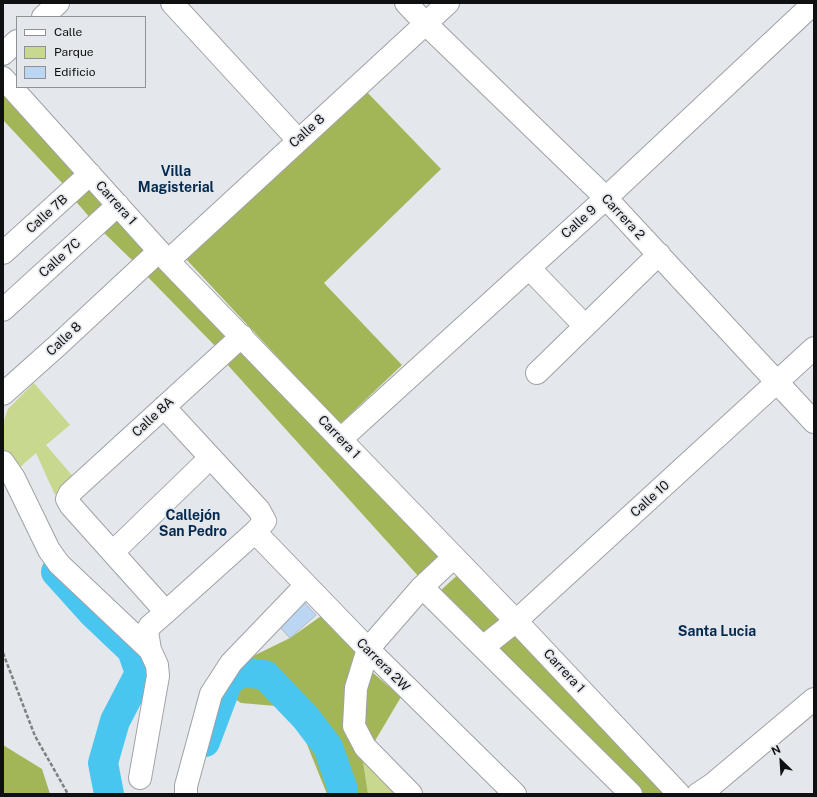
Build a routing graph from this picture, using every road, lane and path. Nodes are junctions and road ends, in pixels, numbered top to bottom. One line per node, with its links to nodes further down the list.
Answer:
1 (58, 3): 6 (street)
2 (172, 3): 11 (street)
3 (406, 3): 7 (street, Carrera 2)
4 (448, 3): 7 (street, Calle 8)
5 (814, 3): 13 (street, Calle 9)
6 (44, 16)
7 (426, 24): 11 (street, Calle 8); 13 (street, Carrera 2)
8 (16, 42): 9 (street)
9 (3, 54)
10 (3, 78): 12 (street, Carrera 1)
11 (298, 140): 17 (street, Calle 8)
12 (90, 174): 14 (street, Carrera 1); 15 (street, Calle 7B)
13 (606, 198): 16 (street, Carrera 2); 18 (street, Calle 9)
14 (118, 205): 17 (street, Carrera 1); 19 (street, Calle 7C)
15 (3, 253)
16 (659, 254): 20 (street); 24 (street, Carrera 2)
17 (163, 256): 21 (street, Carrera 1); 25 (street, Calle 8)
18 (529, 268): 20 (street); 28 (street, Calle 9)
19 (3, 310)
20 (584, 326): 23 (street)
21 (242, 336): 26 (street, Calle 8A); 28 (street, Carrera 1)
22 (814, 348): 24 (street, Calle 10)
23 (537, 373)
24 (777, 382): 27 (street, Carrera 2); 37 (street, Calle 10)
25 (3, 394)
26 (164, 407): 29 (street); 32 (street, Calle 8A)
27 (814, 422)
28 (341, 438): 33 (street, Carrera 1)
29 (210, 458): 31 (street); 32 (street)
30 (3, 462): 40 (street)
31 (256, 532): 34 (street, Carrera 2W); 36 (street)
32 (113, 552): 36 (street)
33 (449, 562): 35 (street); 37 (street, Carrera 1)
34 (306, 585): 39 (street, Carrera 2W); 45 (street)
35 (424, 585): 38 (street); 39 (street)
36 (166, 612): 40 (street)
37 (516, 621): 38 (street, Calle 10); 49 (street, Carrera 1)
38 (483, 647): 48 (street)
39 (368, 649): 46 (street); 47 (street, Carrera 2W)
40 (150, 650): 43 (street)
41 (3, 654): 44 (path)
42 (814, 699): 50 (street)
43 (140, 778)
44 (68, 794)
45 (186, 794)
46 (411, 794)
47 (515, 794)
48 (630, 794)
49 (679, 794)
50 (698, 794)

